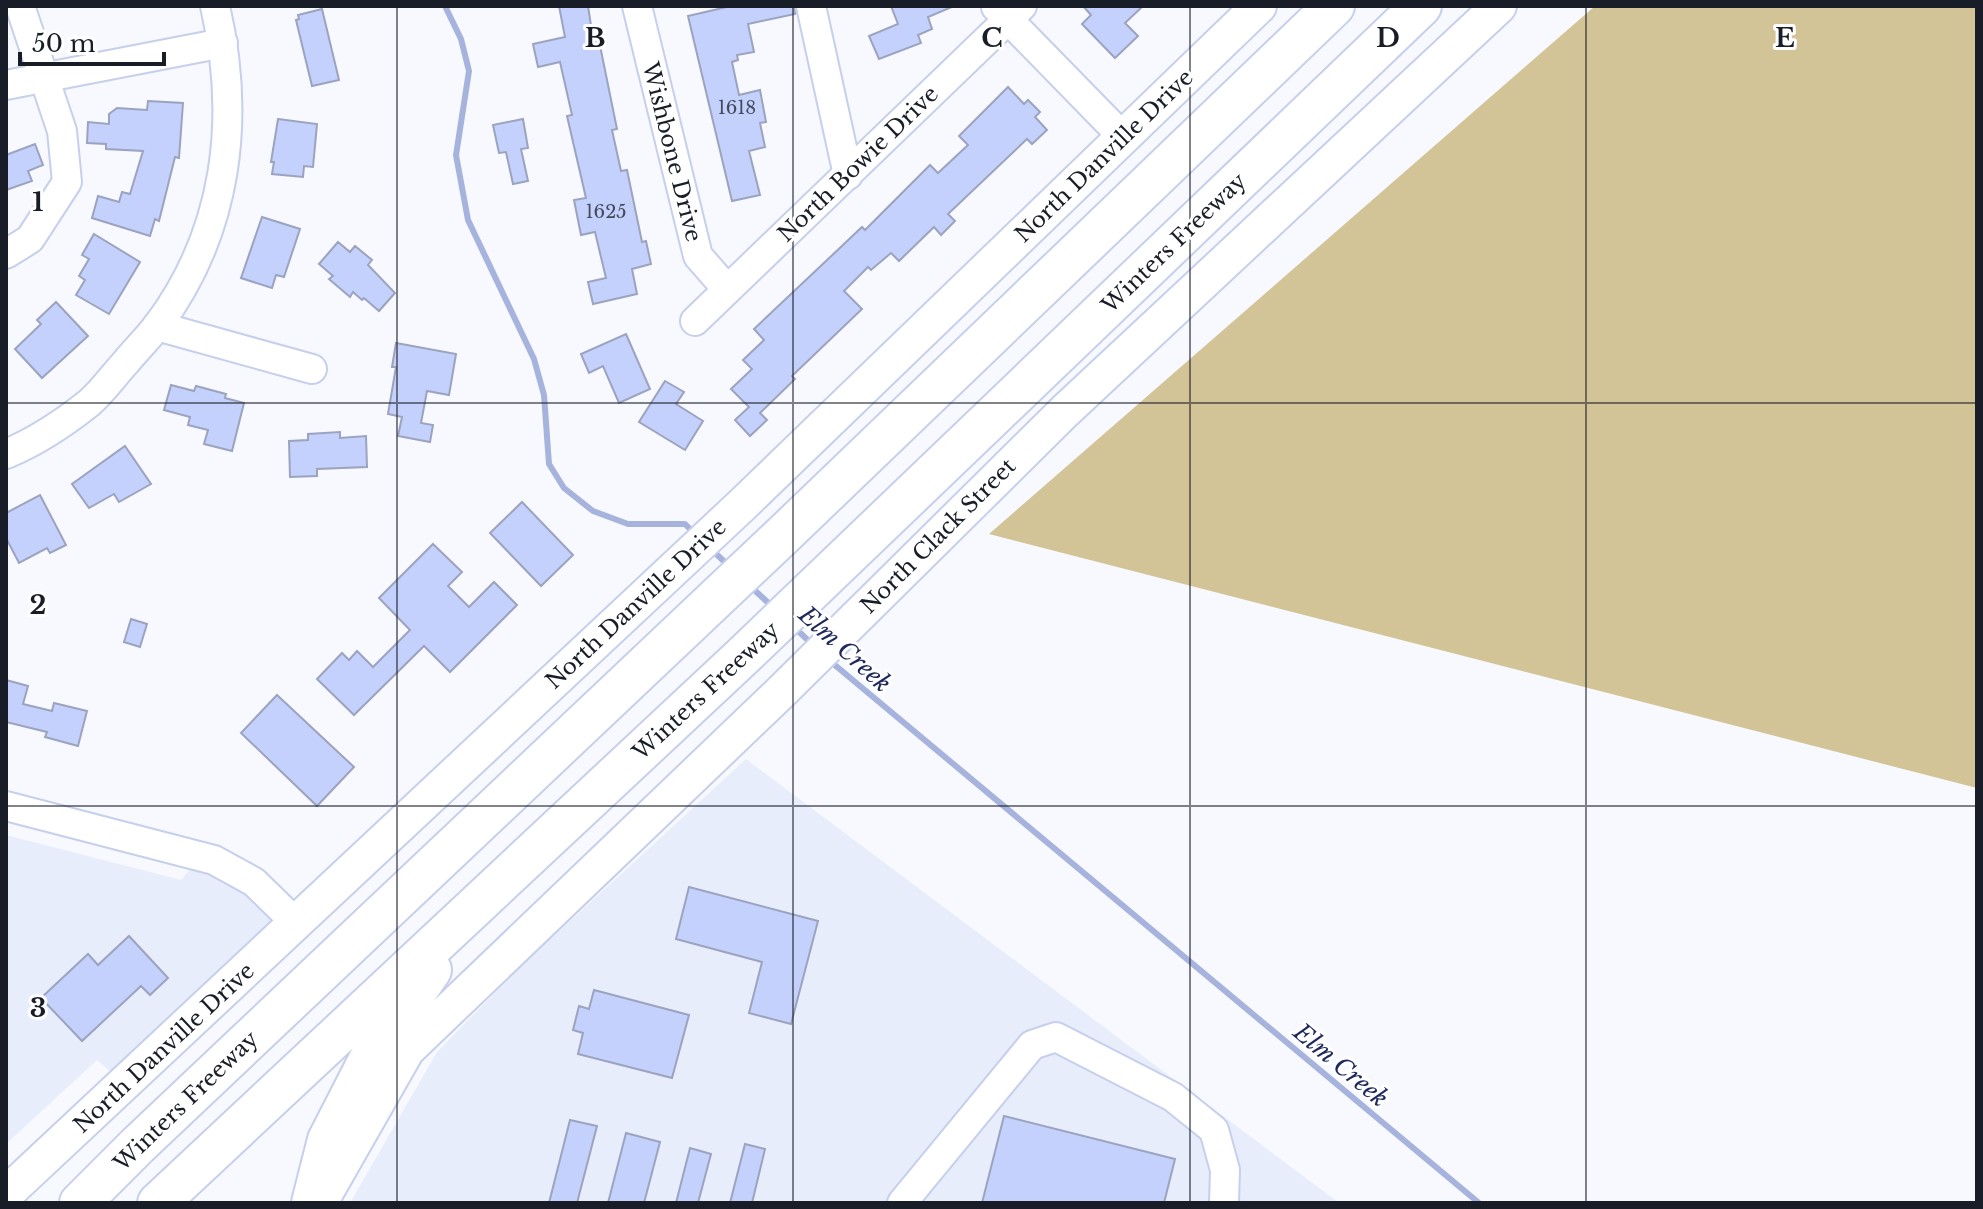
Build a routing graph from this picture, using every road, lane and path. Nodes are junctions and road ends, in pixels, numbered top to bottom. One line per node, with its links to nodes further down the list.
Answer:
1 (20, 6): 11 (street)
2 (215, 6): 10 (street)
3 (637, 6): 16 (street, Wishbone Drive)
4 (811, 6): 14 (street)
5 (1259, 6): 13 (main road, North Danville Drive)
6 (1334, 6): 25 (highway, Winters Freeway)
7 (1421, 6): 22 (highway, Winters Freeway)
8 (1499, 6): 28 (main road, North Clack Street)
9 (1008, 11): 13 (street); 14 (street, North Bowie Drive)
10 (223, 43): 11 (street); 18 (street)
11 (43, 78): 12 (street); 15 (street)
12 (6, 85)
13 (1123, 137): 23 (main road, North Danville Drive)
14 (848, 175): 16 (street, North Bowie Drive)
15 (6, 254)
16 (726, 288): 17 (street, North Bowie Drive)
17 (695, 321)
18 (157, 326): 19 (street); 20 (street)
19 (312, 369)
20 (6, 454)
21 (6, 806): 23 (street)
22 (512, 872): 26 (highway, Winters Freeway); 27 (highway)
23 (296, 923): 24 (main road, North Danville Drive)
24 (6, 1194)
25 (80, 1203)
26 (158, 1203)
27 (312, 1203)
28 (320, 1203)
29 (902, 1203): 30 (street)
30 (1224, 1203)

